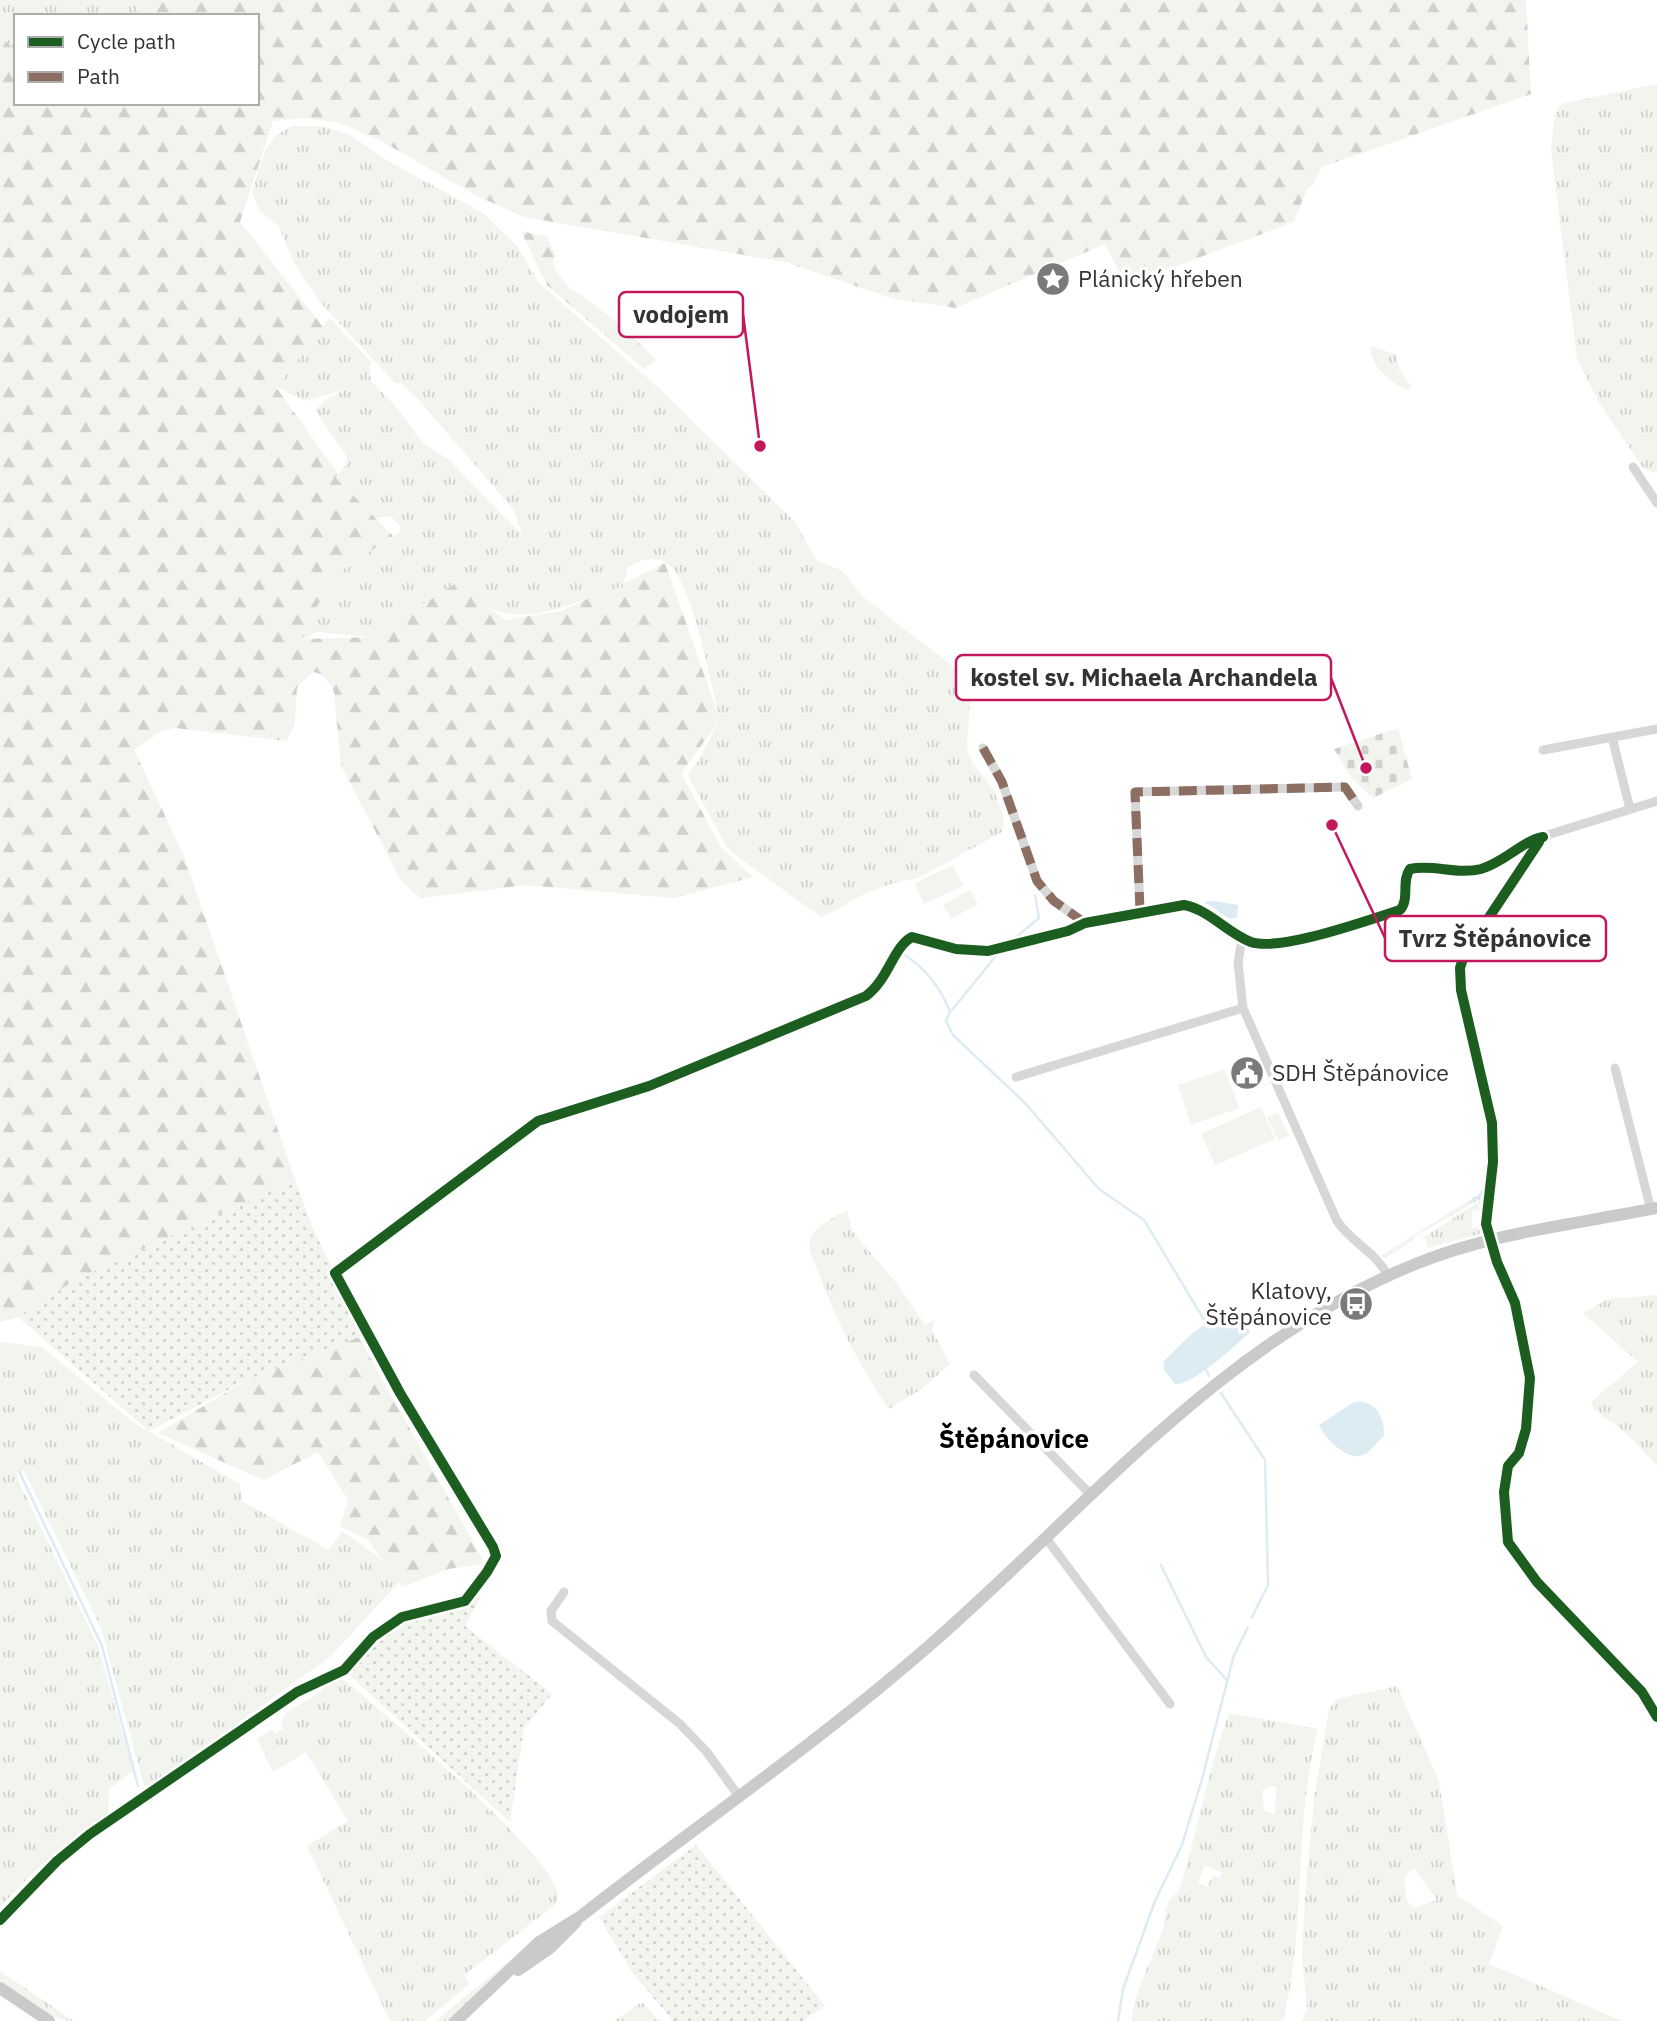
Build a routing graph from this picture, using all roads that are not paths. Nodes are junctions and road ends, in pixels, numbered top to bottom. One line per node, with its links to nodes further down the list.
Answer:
1 (1633, 467): 2 (street)
2 (1657, 503)
3 (1657, 729): 4 (street)
4 (1612, 737): 6 (street); 9 (street)
5 (983, 748): 12 (street)
6 (1543, 750)
7 (1657, 801): 9 (street)
8 (1358, 806): 11 (street)
9 (1630, 809): 10 (street)
10 (1543, 836): 14 (street); 19 (street)
11 (1140, 911): 12 (street); 14 (street)
12 (1085, 923): 13 (street)
13 (1057, 934)
14 (1242, 938): 15 (street)
15 (1242, 1008): 17 (street); 20 (street)
16 (1615, 1068): 18 (street)
17 (1016, 1076)
18 (1654, 1209): 19 (main road)
19 (1490, 1241): 20 (main road)
20 (1388, 1276): 22 (main road)
21 (974, 1376): 22 (street)
22 (1091, 1495): 23 (main road)
23 (1046, 1538): 25 (street); 27 (main road)
24 (564, 1592): 27 (street)
25 (1170, 1704)
26 (185, 1771): 28 (street)
27 (738, 1795): 31 (main road)
28 (0, 1920)
29 (0, 1988): 30 (main road)
30 (49, 2021)
31 (456, 2021)

